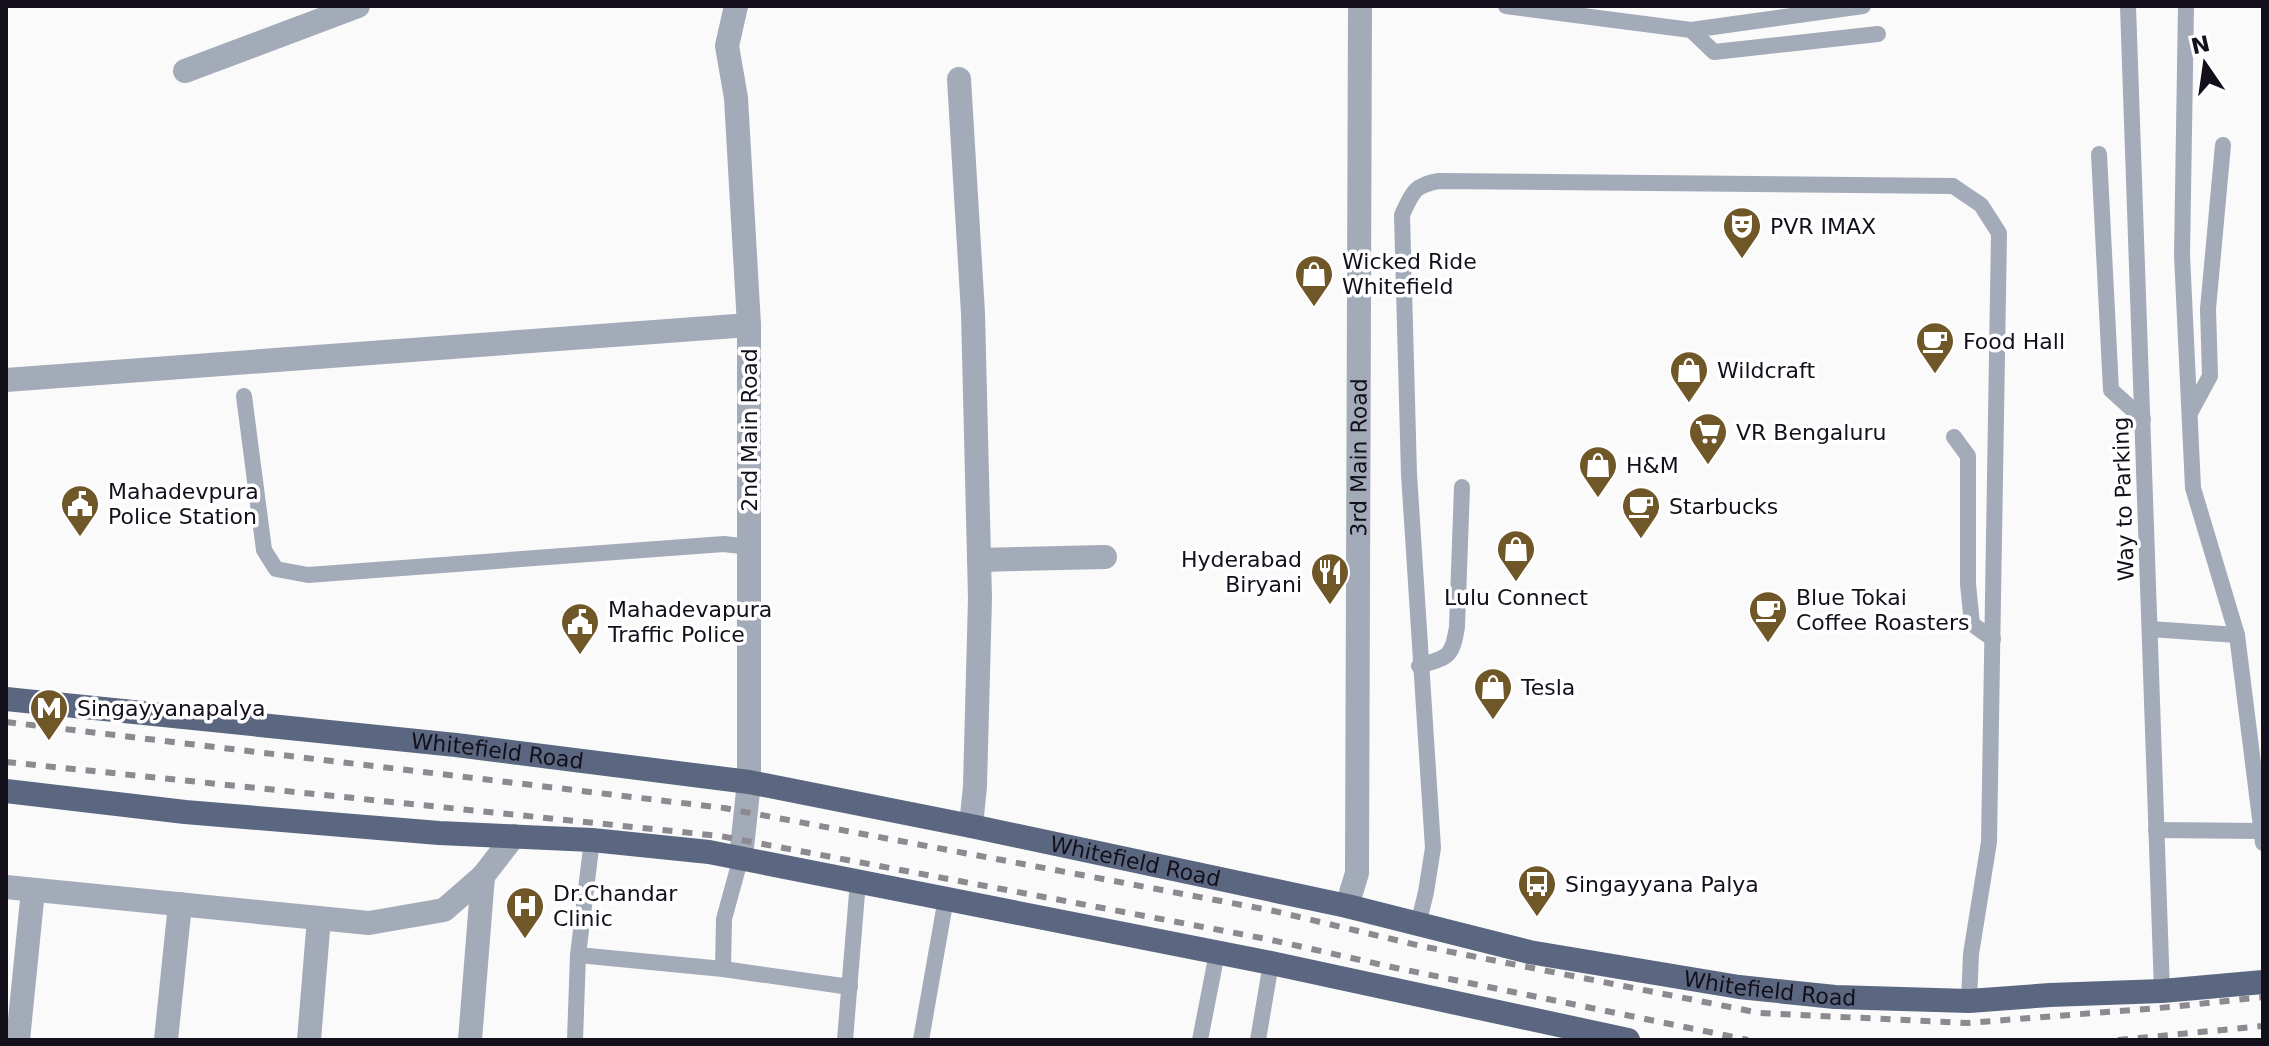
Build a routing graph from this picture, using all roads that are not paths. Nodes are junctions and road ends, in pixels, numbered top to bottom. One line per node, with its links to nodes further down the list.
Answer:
1 (358, 6): 10 (street)
2 (736, 6): 14 (street, 2nd Main Road)
3 (1360, 6): 43 (street, 3rd Main Road)
4 (1506, 6): 8 (lane)
5 (1863, 6): 8 (lane)
6 (2128, 6): 18 (lane, Way to Parking)
7 (2186, 6): 17 (lane)
8 (1691, 30): 9 (lane)
9 (1878, 34)
10 (185, 71)
11 (959, 79): 23 (street)
12 (2223, 145): 17 (lane)
13 (2099, 154): 18 (lane)
14 (749, 325): 15 (street); 21 (street, 2nd Main Road)
15 (6, 380)
16 (244, 396): 21 (lane)
17 (2190, 413): 25 (lane)
18 (2143, 419): 24 (lane, Way to Parking)
19 (1954, 437): 26 (lane)
20 (1462, 487): 27 (lane)
21 (749, 547): 29 (street, 2nd Main Road)
22 (1105, 557): 23 (street)
23 (979, 560): 31 (street)
24 (2150, 629): 25 (lane); 32 (lane, Way to Parking)
25 (2237, 635): 34 (lane)
26 (1993, 639): 27 (lane); 53 (lane)
27 (1419, 666): 45 (lane)
28 (6, 699): 29 (main road, Whitefield Road)
29 (749, 782): 31 (main road, Whitefield Road); 36 (street, 2nd Main Road)
30 (6, 791): 33 (main road)
31 (971, 826): 43 (main road, Whitefield Road)
32 (2156, 830): 34 (lane); 52 (lane, Way to Parking)
33 (514, 836): 35 (main road); 37 (street)
34 (2262, 837)
35 (592, 840): 36 (main road); 47 (lane)
36 (741, 857): 38 (main road); 49 (lane)
37 (483, 876): 44 (street); 57 (street)
38 (858, 881): 41 (main road); 51 (lane)
39 (6, 887): 40 (street)
40 (33, 890): 42 (street); 54 (street)
41 (946, 898): 46 (main road); 60 (lane)
42 (180, 904): 44 (street); 55 (street)
43 (1347, 906): 45 (main road, Whitefield Road)
44 (319, 918): 56 (street)
45 (1418, 925): 53 (main road, Whitefield Road)
46 (1217, 953): 48 (main road); 61 (lane)
47 (578, 955): 49 (lane); 58 (lane)
48 (1271, 963): 62 (lane); 63 (main road)
49 (723, 969): 51 (lane)
50 (2263, 982): 52 (main road, Whitefield Road)
51 (850, 987): 59 (lane)
52 (2162, 991): 53 (main road, Whitefield Road)
53 (1969, 1001)
54 (18, 1040)
55 (166, 1040)
56 (309, 1040)
57 (470, 1040)
58 (575, 1040)
59 (845, 1040)
60 (921, 1040)
61 (1200, 1040)
62 (1258, 1040)
63 (1628, 1040)

